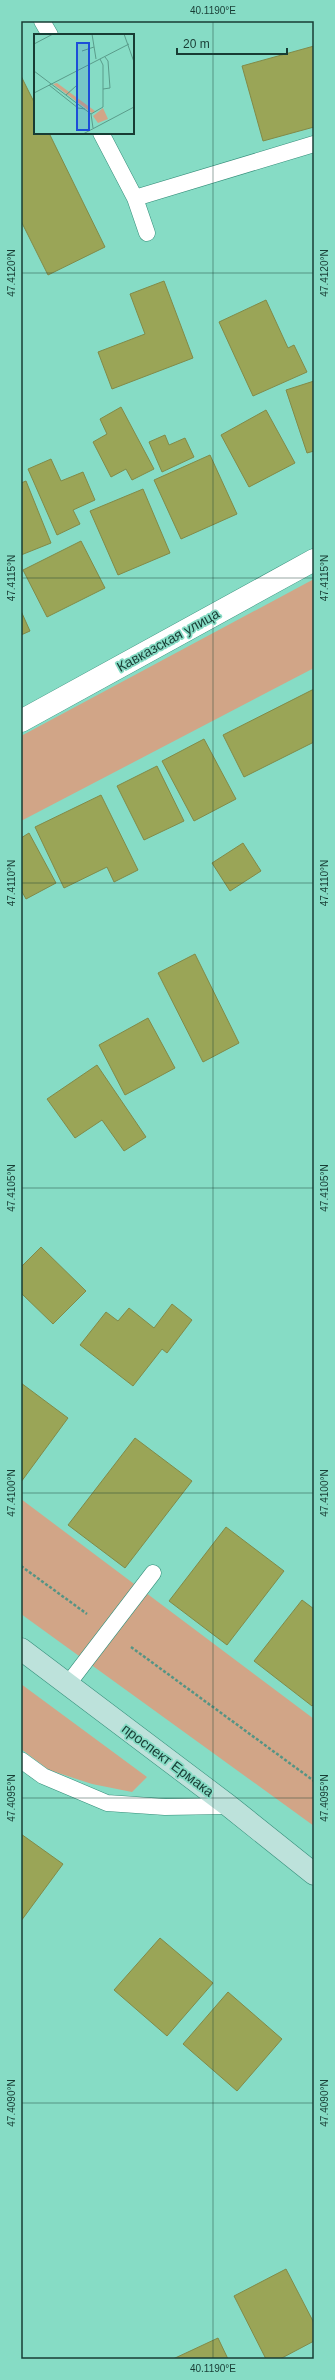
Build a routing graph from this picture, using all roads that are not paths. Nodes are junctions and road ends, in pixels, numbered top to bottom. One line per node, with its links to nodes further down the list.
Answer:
1 (42, 21): 2 (lane)
2 (49, 34)
3 (102, 134): 5 (lane)
4 (314, 144): 5 (lane)
5 (135, 198): 6 (lane)
6 (147, 233)
7 (314, 560): 8 (street, Кавказская улица)
8 (21, 721)
9 (153, 1573): 11 (lane)
10 (21, 1649): 11 (street, проспект Ермака)
11 (68, 1684): 13 (street, проспект Ермака)
12 (21, 1760): 13 (lane)
13 (229, 1806): 14 (street, проспект Ермака)
14 (314, 1874)

